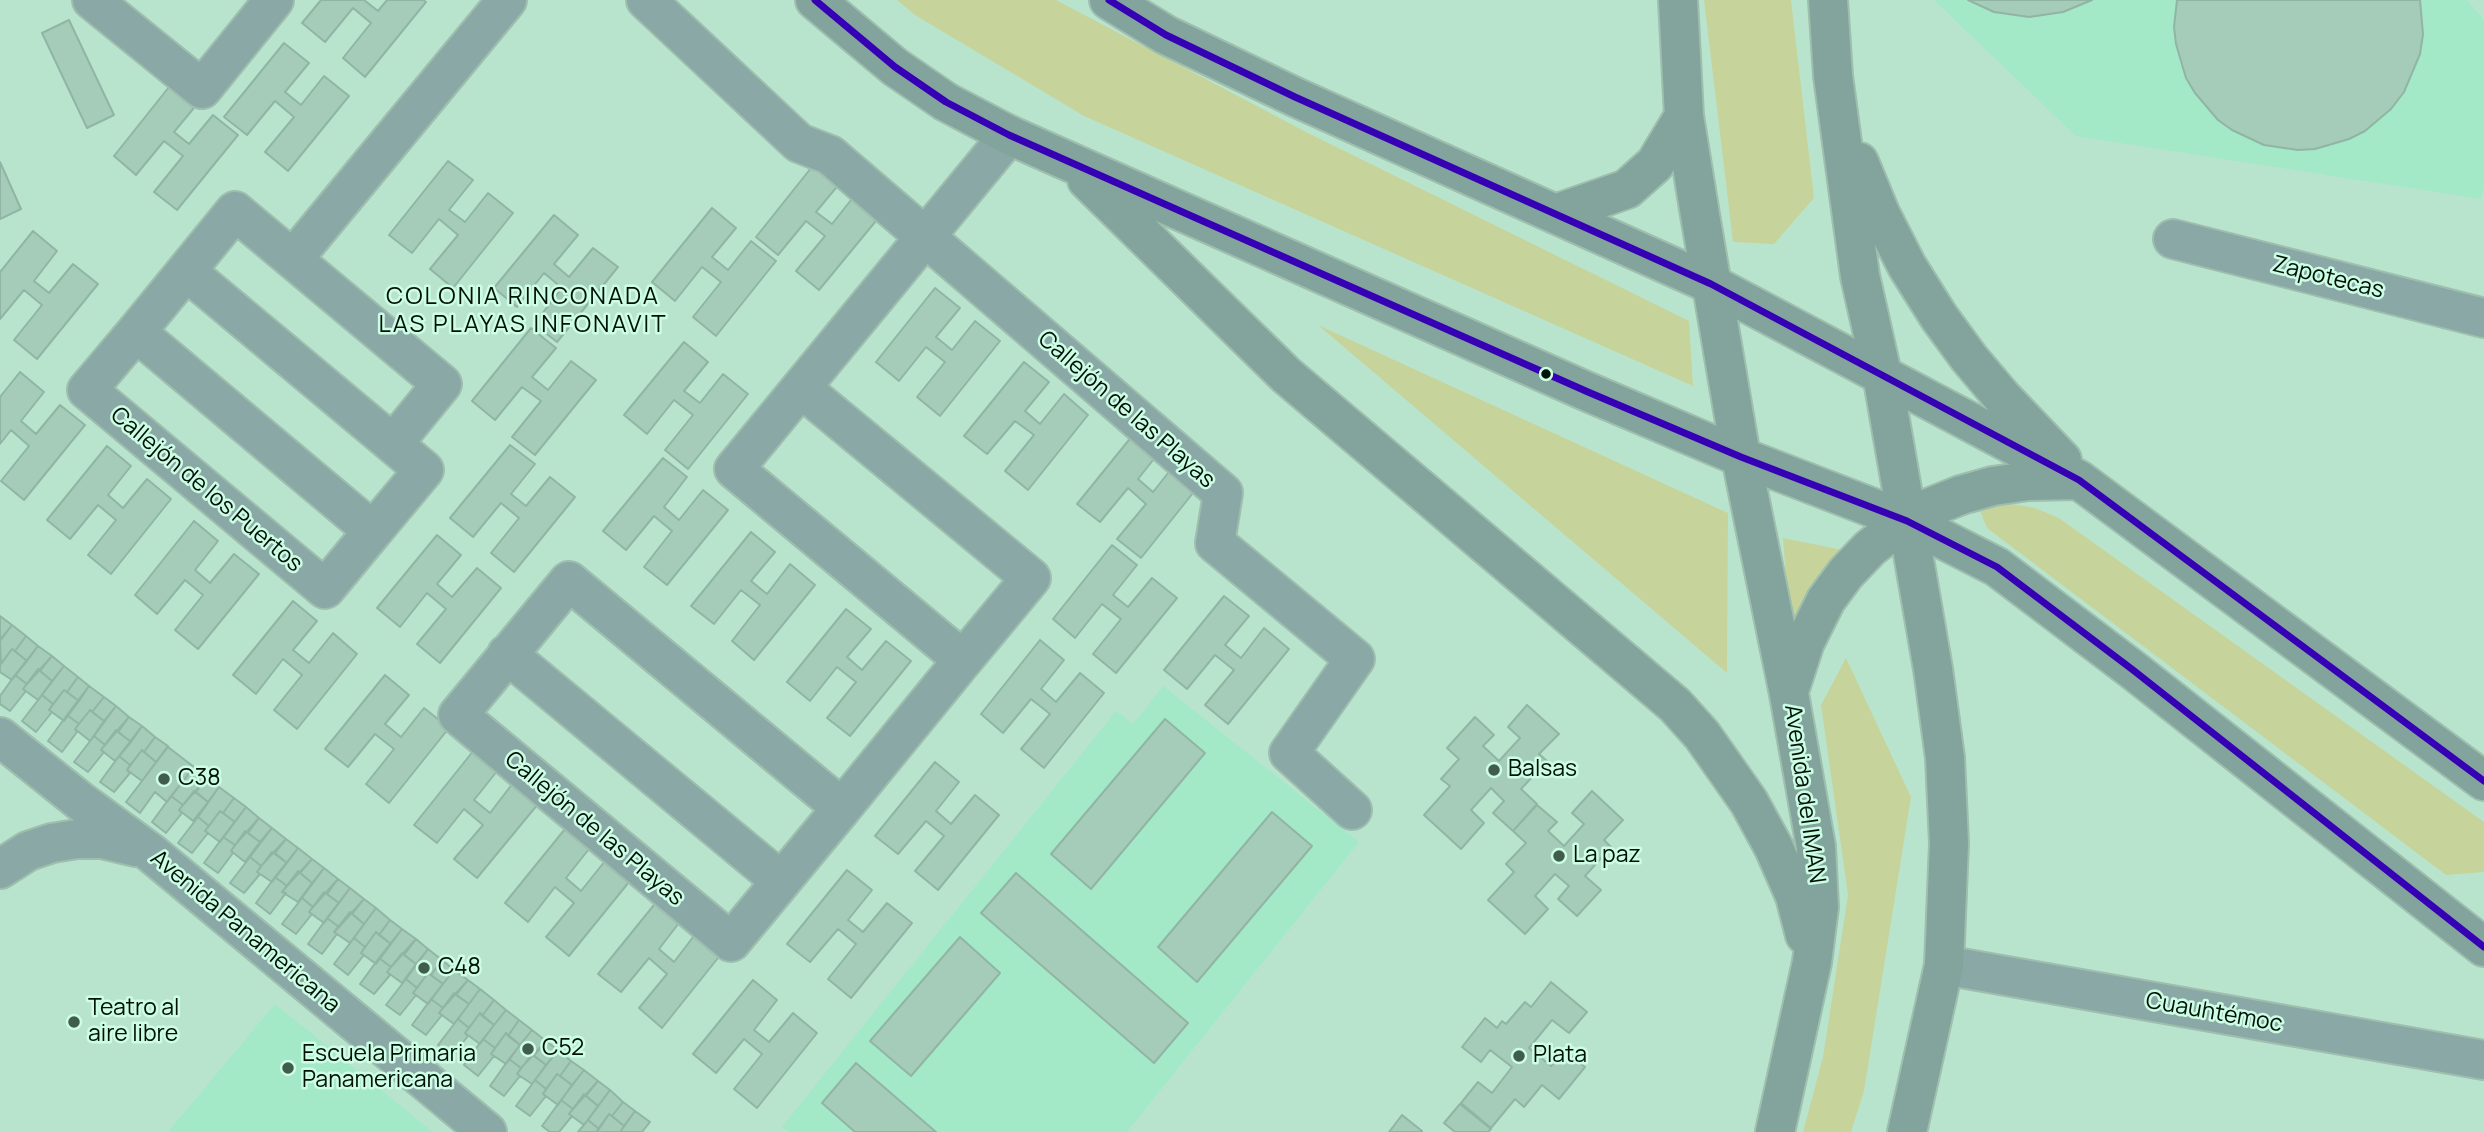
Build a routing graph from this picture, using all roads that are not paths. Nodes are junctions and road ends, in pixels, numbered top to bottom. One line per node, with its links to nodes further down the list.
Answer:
1 (92, 0): 8 (street)
2 (507, 0): 16 (street)
3 (646, 0): 14 (street, Callejón de las Playas)
4 (815, 0): 11 (main road)
5 (1109, 0): 13 (main road)
6 (1678, 0): 10 (main road, Avenida del IMAN)
7 (1828, 0): 9 (main road)
8 (256, 6)
9 (1833, 76): 21 (main road); 25 (main road)
10 (1684, 117): 13 (main road); 18 (main road, Avenida del IMAN)
11 (1009, 135): 12 (main road); 14 (street)
12 (1071, 163): 24 (main road); 39 (main road)
13 (1555, 214): 18 (main road)
14 (925, 237): 22 (street); 34 (street, Callejón de las Playas)
15 (2172, 239): 19 (street, Zapotecas)
16 (293, 259): 17 (street, Callejón de los Puertos); 23 (street, Callejón de los Puertos)
17 (186, 271): 20 (street, Callejón de los Puertos); 23 (street, Callejón de los Puertos)
18 (1711, 284): 21 (main road); 24 (main road, Avenida del IMAN)
19 (2484, 318)
20 (136, 332): 27 (street); 27 (street, Callejón de los Puertos)
21 (1882, 374): 25 (main road); 26 (main road)
22 (801, 387): 29 (street); 29 (street, Callejón de las Playas)
23 (393, 444): 27 (street, Callejón de los Puertos)
24 (1741, 457): 26 (main road); 30 (main road, Avenida del IMAN)
25 (2080, 480): 26 (main road); 32 (main road)
26 (1907, 521): 30 (main road); 38 (main road); 40 (main road)
27 (373, 531)
28 (508, 654): 33 (street, Callejón de las Playas); 37 (street); 37 (street, Callejón de las Playas)
29 (963, 660): 33 (street, Callejón de las Playas)
30 (1789, 694): 39 (main road, Avenida del IMAN)
31 (0, 737): 35 (street, Avenida Panamericana)
32 (2484, 781)
33 (842, 808): 37 (street, Callejón de las Playas)
34 (1352, 810)
35 (151, 853): 36 (street); 42 (street, Avenida Panamericana)
36 (0, 869)
37 (781, 881)
38 (2484, 947)
39 (1812, 962): 43 (main road, Avenida del IMAN)
40 (1944, 965): 41 (street, Cuauhtémoc); 44 (main road)
41 (2484, 1060)
42 (487, 1132)
43 (1775, 1132)
44 (1907, 1132)

